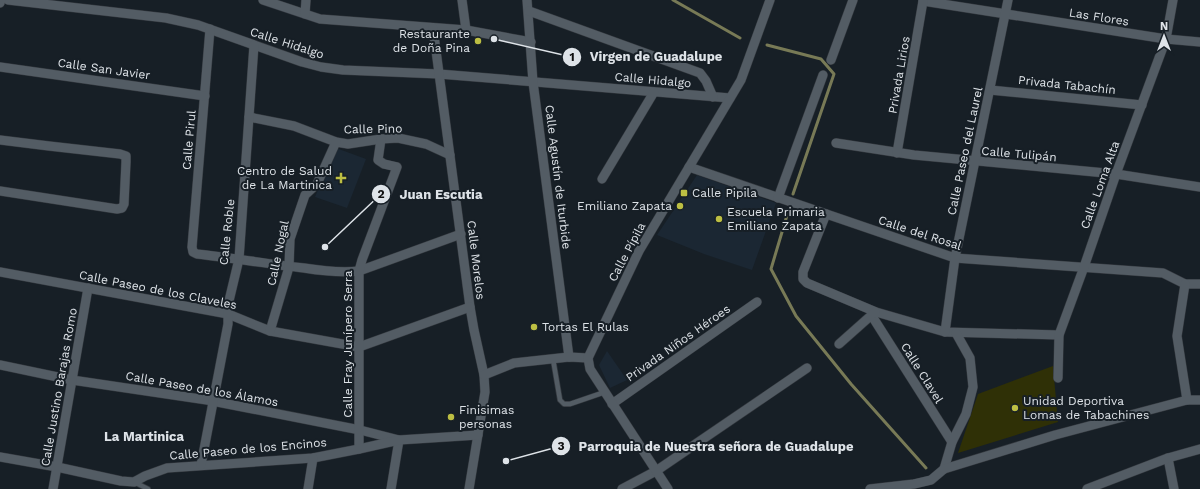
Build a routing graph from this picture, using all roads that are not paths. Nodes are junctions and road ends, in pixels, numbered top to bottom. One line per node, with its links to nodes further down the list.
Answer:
1 (1, 0): 12 (street)
2 (8, 0): 17 (street, Calle Hidalgo)
3 (263, 0): 14 (street)
4 (306, 0): 14 (street)
5 (462, 0): 18 (street)
6 (527, 0): 13 (street, Calle Agustín de Iturbide)
7 (770, 0): 32 (street, Calle Pípila)
8 (853, 0): 23 (street)
9 (1008, 0): 15 (street, Calle Paseo del Laurel)
10 (1173, 0): 19 (street, Calle Loma Alta)
11 (923, 1): 15 (street, Las Flores); 39 (street, Privada Lirios)
12 (0, 3)
13 (529, 11): 20 (street, Calle Agustín de Iturbide); 31 (street)
14 (305, 14): 16 (street)
15 (1005, 14): 19 (street, Las Flores); 28 (street, Calle Paseo del Laurel)
16 (433, 28): 18 (street); 25 (street, Calle Morelos)
17 (210, 29): 22 (street, Calle Hidalgo); 30 (street, Calle Pirul)
18 (466, 30): 20 (street)
19 (1166, 39): 21 (street, Las Flores); 33 (street, Calle Loma Alta)
20 (530, 42): 27 (street, Calle Agustín de Iturbide)
21 (1200, 42)
22 (254, 45): 25 (street, Calle Hidalgo); 34 (street, Calle Roble)
23 (831, 60)
24 (0, 67): 30 (street, Calle San Javier)
25 (439, 74): 27 (street, Calle Hidalgo); 40 (street, Calle Morelos)
26 (823, 75): 47 (street)
27 (533, 82): 29 (street, Calle Hidalgo); 69 (street, Calle Agustín de Iturbide)
28 (990, 90): 33 (street, Privada Tabachín); 41 (street, Calle Paseo del Laurel)
29 (654, 92): 31 (street, Calle Hidalgo); 44 (street)
30 (205, 96): 51 (street, Calle Pirul)
31 (713, 97): 32 (street, Calle Hidalgo)
32 (730, 98): 42 (street, Calle Pípila)
33 (1142, 105): 43 (street, Calle Loma Alta)
34 (249, 117): 37 (street, Calle Pino); 51 (street, Calle Roble)
35 (381, 139): 37 (street, Calle Pino); 40 (street, Calle Pino); 55 (street, Calle Fray Junípero Serra)
36 (0, 140): 46 (street)
37 (336, 142): 52 (street, Calle Nogal)
38 (836, 143): 39 (street, Calle Tulipán)
39 (897, 153): 41 (street, Calle Tulipán)
40 (450, 155): 49 (street, Calle Morelos)
41 (975, 162): 43 (street, Calle Tulipán); 50 (street, Calle Paseo del Laurel)
42 (689, 167): 47 (street, Calle del Rosal); 70 (street, Calle Pípila)
43 (1116, 174): 45 (street, Calle Tulipán); 53 (street, Calle Loma Alta)
44 (602, 179)
45 (1200, 187)
46 (0, 191)
47 (778, 198): 48 (street, Calle del Rosal)
48 (826, 214): 50 (street, Calle del Rosal); 62 (street)
49 (461, 234): 55 (street); 60 (street, Calle Morelos)
50 (955, 258): 53 (street, Calle del Rosal); 64 (street, Calle Paseo del Laurel)
51 (239, 259): 52 (street); 61 (street, Calle Roble)
52 (289, 267): 55 (street); 63 (street, Calle Nogal)
53 (1084, 267): 56 (street, Calle del Rosal); 66 (street, Calle Loma Alta)
54 (0, 272): 58 (street, Calle Paseo de los Claveles)
55 (359, 272): 68 (street, Calle Fray Junípero Serra)
56 (1185, 284): 57 (street, Calle del Rosal); 78 (street)
57 (1200, 284)
58 (88, 288): 61 (street, Calle Paseo de los Claveles); 76 (street, Calle Justino Barajas Romo)
59 (757, 302): 81 (street, Privada Niños Héroes)
60 (470, 307): 68 (street); 74 (street, Calle Morelos)
61 (228, 314): 63 (street, Calle Paseo de los Claveles); 80 (street, Calle Roble)
62 (874, 314): 64 (street); 67 (street); 85 (street, Calle Clavel)
63 (270, 331): 68 (street, Calle Paseo de los Claveles)
64 (945, 332): 65 (street)
65 (956, 333): 66 (street); 85 (street)
66 (1058, 335): 75 (street, Calle Loma Alta)
67 (838, 344)
68 (359, 347): 82 (street, Calle Fray Junípero Serra)
69 (569, 357): 70 (street); 71 (street)
70 (588, 358): 77 (street)
71 (553, 359): 74 (street); 77 (lane)
72 (0, 365): 76 (street, Calle Paseo de los Álamos)
73 (807, 368): 94 (street)
74 (484, 375): 83 (street, Calle Morelos)
75 (1058, 378)
76 (72, 380): 80 (street, Calle Paseo de los Álamos); 92 (street, Calle Justino Barajas Romo)
77 (604, 392): 81 (street)
78 (1187, 400): 79 (street); 93 (street)
79 (1200, 400)
80 (213, 401): 82 (street, Calle Paseo de los Álamos); 91 (street, Calle Roble)
81 (612, 404): 94 (street)
82 (360, 430): 84 (street, Calle Paseo de los Álamos); 86 (street, Calle Fray Junípero Serra)
83 (478, 435): 84 (street, Calle Paseo de los Encinos); 100 (street, Calle Morelos)
84 (399, 440): 86 (street, Calle Paseo de los Encinos); 99 (street)
85 (952, 442): 93 (street)
86 (359, 449): 89 (street, Calle Paseo de los Encinos)
87 (1200, 449): 90 (street)
88 (0, 457): 92 (street)
89 (313, 458): 91 (street, Calle Paseo de los Encinos); 98 (street)
90 (1168, 458): 104 (street); 105 (street)
91 (201, 465): 95 (street, Calle Paseo de los Encinos)
92 (58, 467): 95 (street); 96 (street, Calle Justino Barajas Romo)
93 (944, 469): 103 (street)
94 (656, 471): 101 (street); 102 (street)
95 (134, 482): 97 (lane)
96 (53, 489)
97 (148, 489)
98 (308, 489)
99 (391, 489)
100 (469, 489)
101 (622, 489)
102 (668, 489)
103 (870, 489)
104 (1087, 489)
105 (1174, 489)

